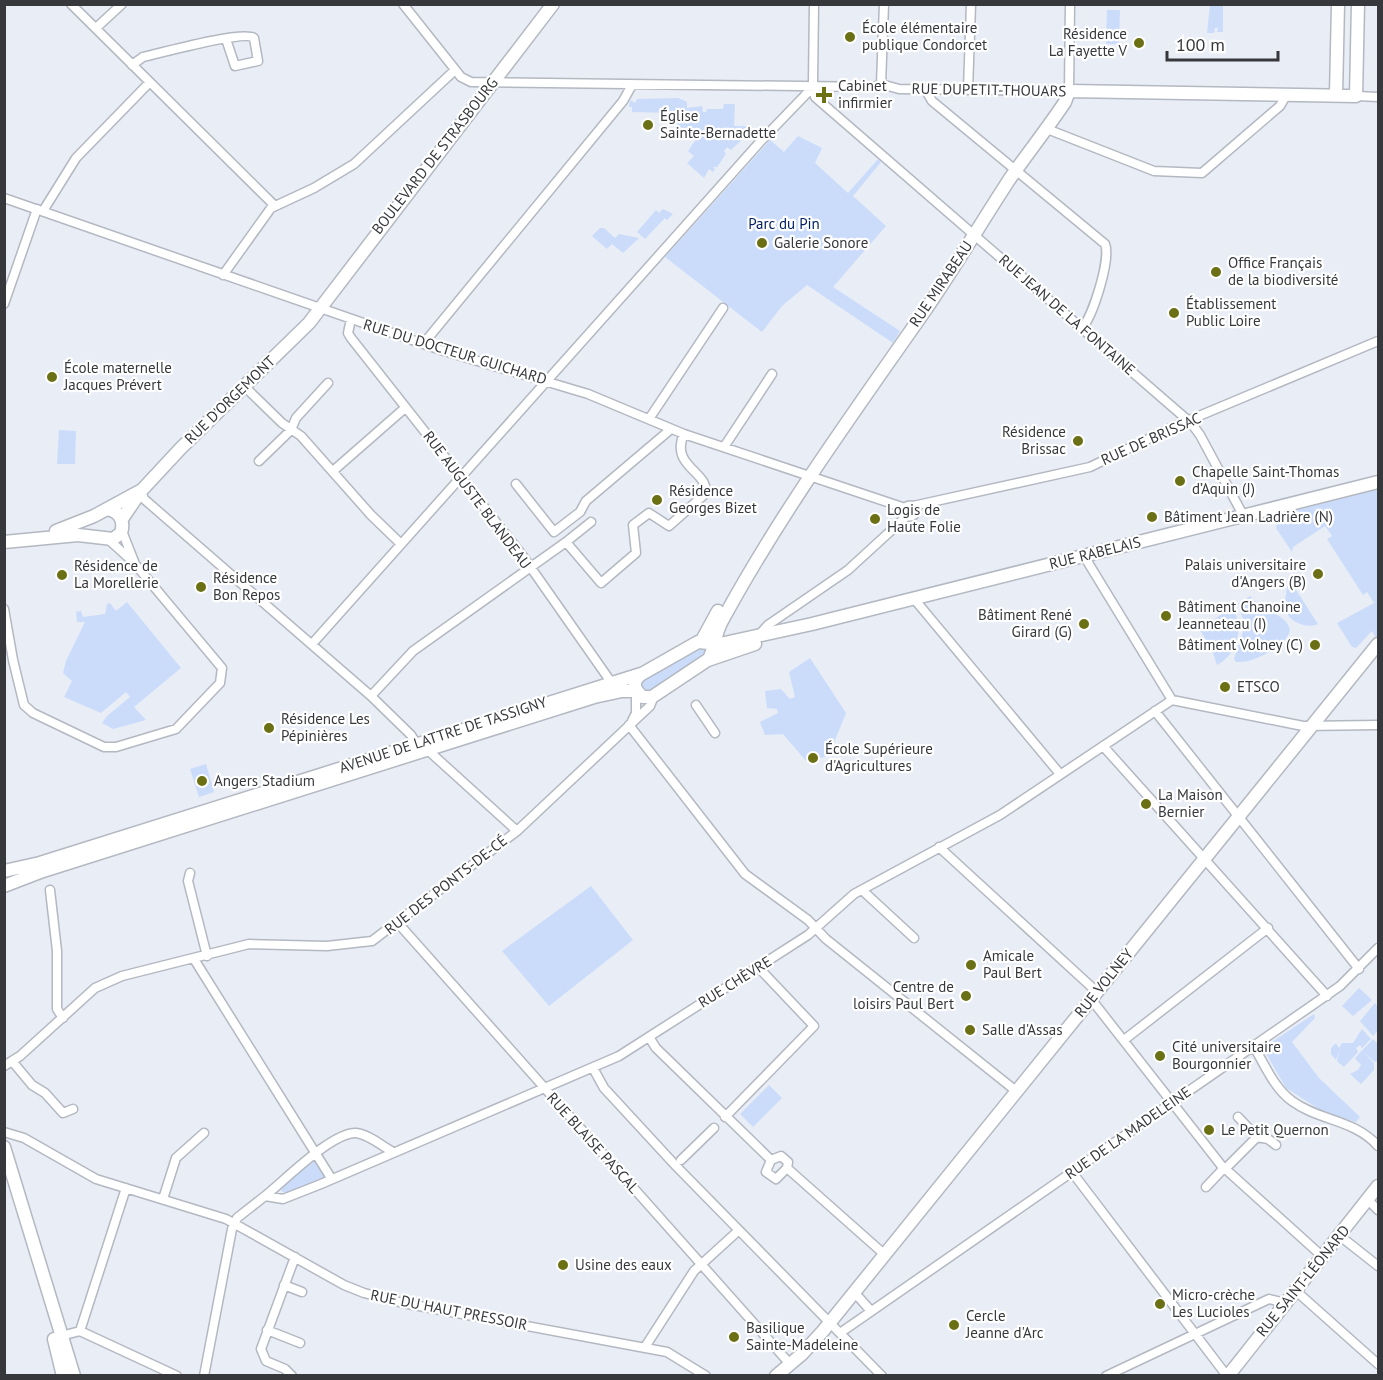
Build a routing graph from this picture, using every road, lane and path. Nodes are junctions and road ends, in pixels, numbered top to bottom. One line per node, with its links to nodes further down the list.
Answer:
1 (71, 4): 11 (street)
2 (122, 4): 11 (street)
3 (403, 4): 14 (street)
4 (553, 4): 16 (street, BOULEVARD DE STRASBOURG)
5 (814, 4): 19 (street)
6 (884, 4): 17 (street)
7 (970, 4): 21 (street)
8 (1070, 4): 22 (street)
9 (1338, 4): 24 (street)
10 (1358, 4): 25 (street)
11 (96, 28): 13 (street)
12 (226, 39): 12 (street); 13 (street)
13 (132, 64): 15 (street)
14 (455, 69): 16 (street, RUE DUPETIT-THOUARS); 30 (street)
15 (150, 82): 30 (street); 31 (street)
16 (492, 82): 18 (street, RUE DUPETIT-THOUARS); 35 (street, BOULEVARD DE STRASBOURG)
17 (882, 84): 19 (street, RUE DUPETIT-THOUARS); 20 (street, RUE DUPETIT-THOUARS)
18 (632, 85): 19 (street, RUE DUPETIT-THOUARS); 40 (street)
19 (813, 87): 32 (street, RUE JEAN DE LA FONTAINE); 42 (street)
20 (925, 89): 21 (street, RUE DUPETIT-THOUARS); 28 (street)
21 (968, 90): 22 (street, RUE DUPETIT-THOUARS)
22 (1069, 91): 23 (street, RUE DUPETIT-THOUARS); 27 (street, RUE MIRABEAU)
23 (1287, 94): 24 (street, RUE DUPETIT-THOUARS); 27 (street)
24 (1336, 95): 25 (street, RUE DUPETIT-THOUARS)
25 (1356, 96): 26 (street, RUE DUPETIT-THOUARS)
26 (1378, 97)
27 (1047, 129): 28 (street, RUE MIRABEAU)
28 (1016, 171): 32 (street, RUE MIRABEAU); 38 (street)
29 (4, 198): 31 (street, RUE DU DOCTEUR GUICHARD)
30 (275, 206): 33 (street)
31 (40, 210): 33 (street, RUE DU DOCTEUR GUICHARD); 34 (street)
32 (975, 236): 38 (street, RUE JEAN DE LA FONTAINE); 54 (street, RUE MIRABEAU)
33 (223, 275): 35 (street, RUE DU DOCTEUR GUICHARD)
34 (4, 304)
35 (319, 308): 37 (street, RUE DU DOCTEUR GUICHARD); 44 (street, RUE D'ORGEMONT)
36 (723, 308): 46 (street)
37 (351, 319): 40 (street, RUE DU DOCTEUR GUICHARD); 45 (street, RUE AUGUSTE BLANDEAU)
38 (1082, 328): 47 (street, RUE JEAN DE LA FONTAINE)
39 (1378, 342): 47 (street, RUE DE BRISSAC)
40 (424, 343): 42 (street, RUE DU DOCTEUR GUICHARD)
41 (772, 374): 51 (street)
42 (547, 381): 46 (street, RUE DU DOCTEUR GUICHARD); 55 (street)
43 (328, 383): 49 (street)
44 (244, 386): 49 (street); 58 (street, RUE D'ORGEMONT)
45 (405, 408): 53 (street); 55 (street, RUE AUGUSTE BLANDEAU)
46 (649, 418): 48 (street, RUE DU DOCTEUR GUICHARD)
47 (1188, 421): 60 (street, RUE DE BRISSAC); 61 (street, RUE JEAN DE LA FONTAINE)
48 (671, 429): 50 (street, RUE DU DOCTEUR GUICHARD); 57 (street)
49 (291, 430): 52 (street); 53 (street)
50 (684, 434): 51 (street, RUE DU DOCTEUR GUICHARD); 68 (street)
51 (724, 447): 54 (street, RUE DU DOCTEUR GUICHARD)
52 (259, 461)
53 (333, 471): 70 (street)
54 (812, 476): 60 (street, RUE DU DOCTEUR GUICHARD); 79 (street, RUE MIRABEAU)
55 (460, 478): 70 (street); 73 (street, RUE AUGUSTE BLANDEAU)
56 (1378, 482): 61 (street, RUE RABELAIS)
57 (516, 484)
58 (141, 491): 59 (street, RUE D'ORGEMONT); 64 (street, RUE D'ORGEMONT); 80 (street)
59 (107, 509): 62 (street, RUE D'ORGEMONT); 64 (street)
60 (908, 510): 77 (street)
61 (1244, 515): 71 (street, RUE RABELAIS)
62 (94, 516): 65 (street); 66 (street, RUE D'ORGEMONT)
63 (591, 522): 68 (street)
64 (122, 525): 67 (street, RUE D'ORGEMONT); 72 (street)
65 (95, 535): 66 (street, RUE D'ORGEMONT); 67 (street, RUE D'ORGEMONT)
66 (39, 537): 69 (street, RUE D'ORGEMONT)
67 (110, 540): 72 (street)
68 (566, 542): 73 (street)
69 (5, 543)
70 (401, 544): 80 (street)
71 (1084, 556): 74 (street, RUE RABELAIS); 89 (street)
72 (135, 564): 75 (street)
73 (530, 568): 85 (street, RUE AUGUSTE BLANDEAU); 87 (street)
74 (915, 600): 76 (street, RUE RABELAIS); 99 (street)
75 (4, 609)
76 (812, 624): 77 (street, RUE RABELAIS); 82 (street, RUE RABELAIS)
77 (777, 626): 78 (street, RUE RABELAIS)
78 (758, 637): 79 (street, RUE RABELAIS); 82 (street, RUE RABELAIS)
79 (707, 643): 83 (street, RUE MIRABEAU); 84 (street, RUE RABELAIS)
80 (312, 644): 87 (street)
81 (1378, 644): 94 (street, RUE VOLNEY)
82 (742, 648): 83 (street, RUE RABELAIS)
83 (708, 660): 88 (street, RUE RABELAIS)
84 (641, 674): 85 (street, AVENUE DE LATTRE DE TASSIGNY); 86 (street)
85 (611, 682): 96 (street, AVENUE DE LATTRE DE TASSIGNY)
86 (636, 691): 88 (street); 92 (street); 98 (street, AVENUE DE LATTRE DE TASSIGNY)
87 (371, 696): 96 (street)
88 (654, 696): 92 (street, RUE DES PONTS-DE-CÉ)
89 (1172, 700): 91 (street, RUE CHÈVRE); 94 (street)
90 (696, 705): 95 (street)
91 (1155, 711): 97 (street, RUE CHÈVRE); 100 (street)
92 (630, 725): 101 (street, RUE DES PONTS-DE-CÉ); 110 (street)
93 (1378, 725): 94 (street)
94 (1313, 726): 100 (street, RUE VOLNEY)
95 (715, 733)
96 (416, 743): 104 (street, AVENUE DE LATTRE DE TASSIGNY)
97 (1102, 747): 99 (street, RUE CHÈVRE); 103 (street)
98 (430, 749): 101 (street); 106 (street, AVENUE DE LATTRE DE TASSIGNY)
99 (1060, 774): 102 (street, RUE CHÈVRE)
100 (1239, 817): 103 (street, RUE VOLNEY); 117 (street)
101 (517, 831): 109 (street, RUE DES PONTS-DE-CÉ)
102 (939, 847): 108 (street, RUE CHÈVRE); 118 (street)
103 (1203, 860): 111 (street); 118 (street, RUE VOLNEY)
104 (4, 871)
105 (190, 873): 114 (street)
106 (4, 886)
107 (50, 890): 120 (street)
108 (862, 890): 110 (street, RUE CHÈVRE); 112 (street)
109 (397, 922): 114 (street, RUE DES PONTS-DE-CÉ); 126 (street, RUE BLAISE PASCAL)
110 (816, 928): 116 (street, RUE CHÈVRE); 127 (street)
111 (1268, 928): 119 (street); 122 (street)
112 (914, 938)
113 (1378, 948): 117 (street, RUE DE LA MADELEINE)
114 (207, 956): 115 (street, RUE DES PONTS-DE-CÉ)
115 (194, 959): 120 (street, RUE DES PONTS-DE-CÉ); 140 (street)
116 (758, 968): 121 (street, RUE CHÈVRE); 130 (street)
117 (1359, 969): 119 (street, RUE DE LA MADELEINE)
118 (1094, 995): 122 (street); 127 (street, RUE VOLNEY)
119 (1327, 996): 123 (street, RUE DE LA MADELEINE)
120 (63, 1018): 124 (street, RUE DES PONTS-DE-CÉ)
121 (649, 1037): 125 (street, RUE CHÈVRE); 130 (street)
122 (1124, 1040): 128 (street)
123 (1254, 1047): 128 (street, RUE DE LA MADELEINE); 137 (street)
124 (8, 1063): 129 (street)
125 (593, 1068): 126 (street, RUE CHÈVRE); 156 (street)
126 (544, 1088): 139 (street, RUE CHÈVRE); 161 (street, RUE BLAISE PASCAL)
127 (1016, 1091): 158 (street, RUE VOLNEY)
128 (1173, 1102): 143 (street); 146 (street, RUE DE LA MADELEINE)
129 (73, 1109)
130 (724, 1117): 142 (street)
131 (1239, 1117): 135 (street)
132 (714, 1128): 141 (street)
133 (4, 1132): 150 (street, RUE DU HAUT PRESSOIR)
134 (204, 1133): 152 (street)
135 (1257, 1137): 136 (street); 143 (street)
136 (1276, 1144)
137 (1378, 1146)
138 (4, 1147): 174 (street)
139 (393, 1152): 140 (street); 147 (street, RUE CHÈVRE)
140 (316, 1154): 147 (street); 151 (street)
141 (681, 1160)
142 (771, 1160): 145 (street); 145 (street)
143 (1227, 1166): 149 (street); 160 (street)
144 (4, 1168): 180 (street)
145 (787, 1168): 158 (street)
146 (1072, 1172): 168 (street, RUE DE LA MADELEINE); 172 (street)
147 (332, 1179): 151 (street, RUE CHÈVRE)
148 (1378, 1186): 153 (street, RUE SAINT-LÉONARD)
149 (1206, 1187)
150 (126, 1188): 152 (street, RUE DU HAUT PRESSOIR); 171 (street)
151 (265, 1196): 155 (street)
152 (163, 1199): 155 (street, RUE DU HAUT PRESSOIR)
153 (1368, 1200): 154 (street); 157 (street, RUE SAINT-LÉONARD)
154 (1378, 1210)
155 (235, 1223): 159 (street, RUE DU HAUT PRESSOIR); 183 (street)
156 (738, 1231): 161 (street); 169 (street)
157 (1340, 1236): 160 (street, RUE SAINT-LÉONARD); 162 (street)
158 (884, 1254): 166 (street, RUE VOLNEY)
159 (295, 1257): 163 (street); 176 (street, RUE DU HAUT PRESSOIR)
160 (1323, 1257): 164 (street, RUE SAINT-LÉONARD)
161 (702, 1265): 176 (street); 177 (street, RUE BLAISE PASCAL)
162 (1378, 1266)
163 (284, 1285): 165 (street); 170 (street)
164 (1296, 1291): 167 (street, RUE SAINT-LÉONARD); 178 (street)
165 (302, 1292)
166 (854, 1292): 168 (street); 169 (street, RUE VOLNEY)
167 (1286, 1303): 172 (street); 188 (street, RUE SAINT-LÉONARD)
168 (871, 1311): 173 (street, RUE DE LA MADELEINE)
169 (829, 1322): 173 (street); 177 (street, RUE VOLNEY)
170 (267, 1330): 175 (street); 184 (street)
171 (80, 1331): 174 (street); 182 (street)
172 (1196, 1332): 179 (street); 188 (street)
173 (840, 1333): 187 (street)
174 (61, 1336): 181 (street)
175 (300, 1343)
176 (645, 1347): 185 (street, RUE DU HAUT PRESSOIR)
177 (790, 1364): 186 (street, RUE VOLNEY)
178 (1378, 1364)
179 (1108, 1375)
180 (63, 1376)
181 (74, 1376)
182 (177, 1376)
183 (204, 1376)
184 (292, 1376)
185 (706, 1376)
186 (776, 1376)
187 (882, 1376)
188 (1228, 1376)

